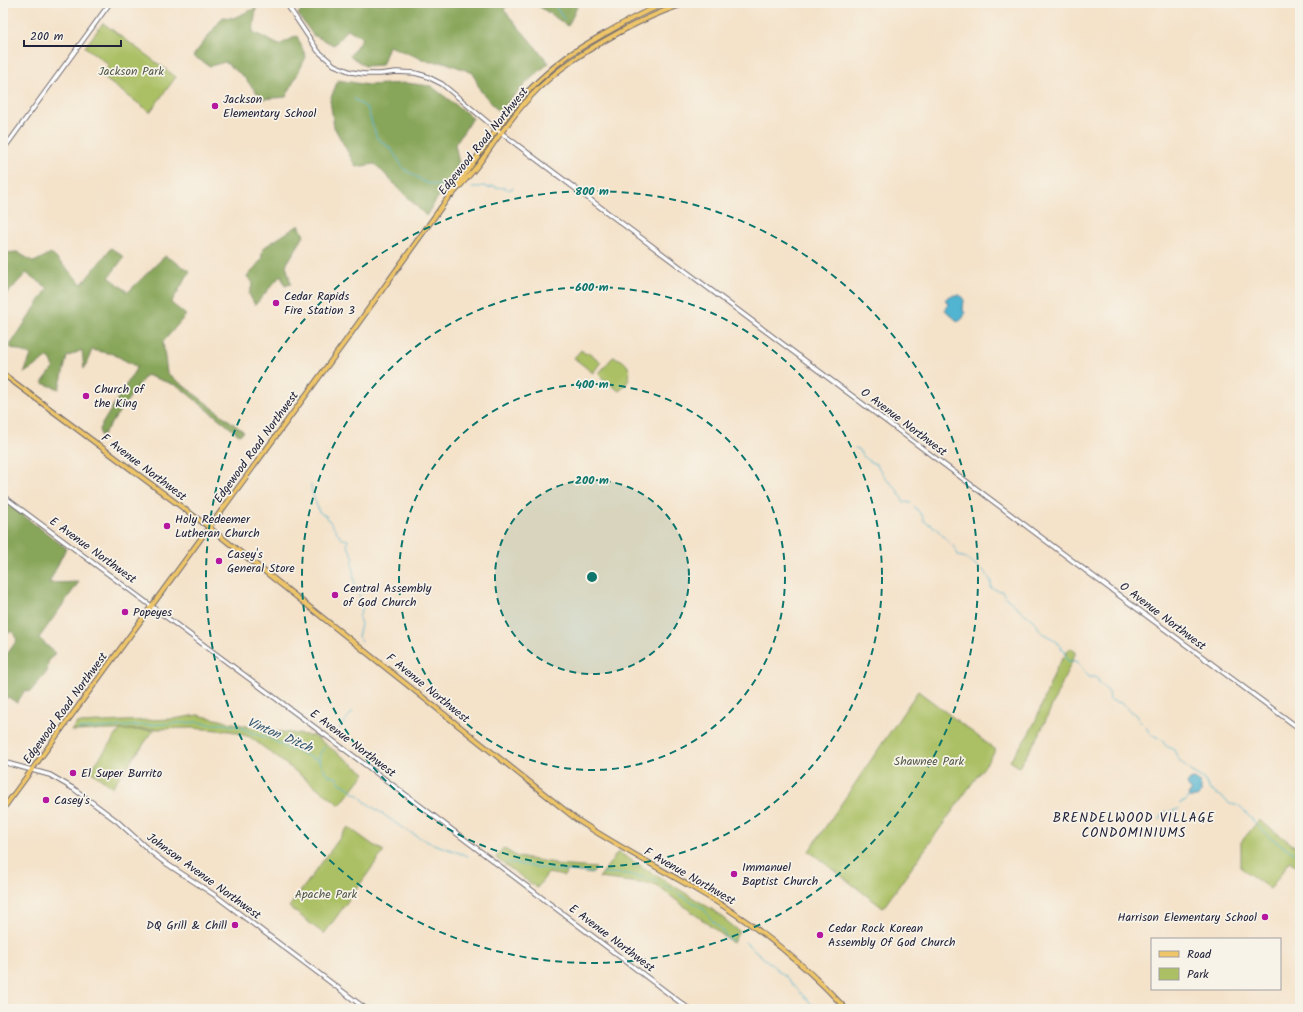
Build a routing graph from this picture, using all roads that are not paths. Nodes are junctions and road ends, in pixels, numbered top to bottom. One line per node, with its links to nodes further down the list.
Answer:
1 (110, 3): 7 (street)
2 (286, 3): 5 (street, O Avenue Northwest)
3 (668, 3): 5 (main road, Edgewood Road Northwest)
4 (687, 3): 6 (main road, Edgewood Road Northwest)
5 (496, 129): 6 (street, O Avenue Northwest); 8 (main road, Edgewood Road Northwest)
6 (501, 132): 8 (main road, Edgewood Road Northwest); 13 (street, O Avenue Northwest)
7 (3, 150)
8 (439, 211): 11 (main road, Edgewood Road Northwest)
9 (3, 374): 11 (main road, F Avenue Northwest)
10 (3, 496): 12 (street, E Avenue Northwest)
11 (210, 528): 12 (main road, Edgewood Road Northwest); 19 (main road, F Avenue Northwest)
12 (152, 606): 15 (main road, Edgewood Road Northwest); 18 (street, E Avenue Northwest)
13 (1300, 729)
14 (3, 762): 15 (street, Johnson Avenue Northwest)
15 (32, 770): 16 (main road, Edgewood Road Northwest); 17 (street, Johnson Avenue Northwest)
16 (3, 809)
17 (366, 1009)
18 (690, 1009)
19 (846, 1009)

